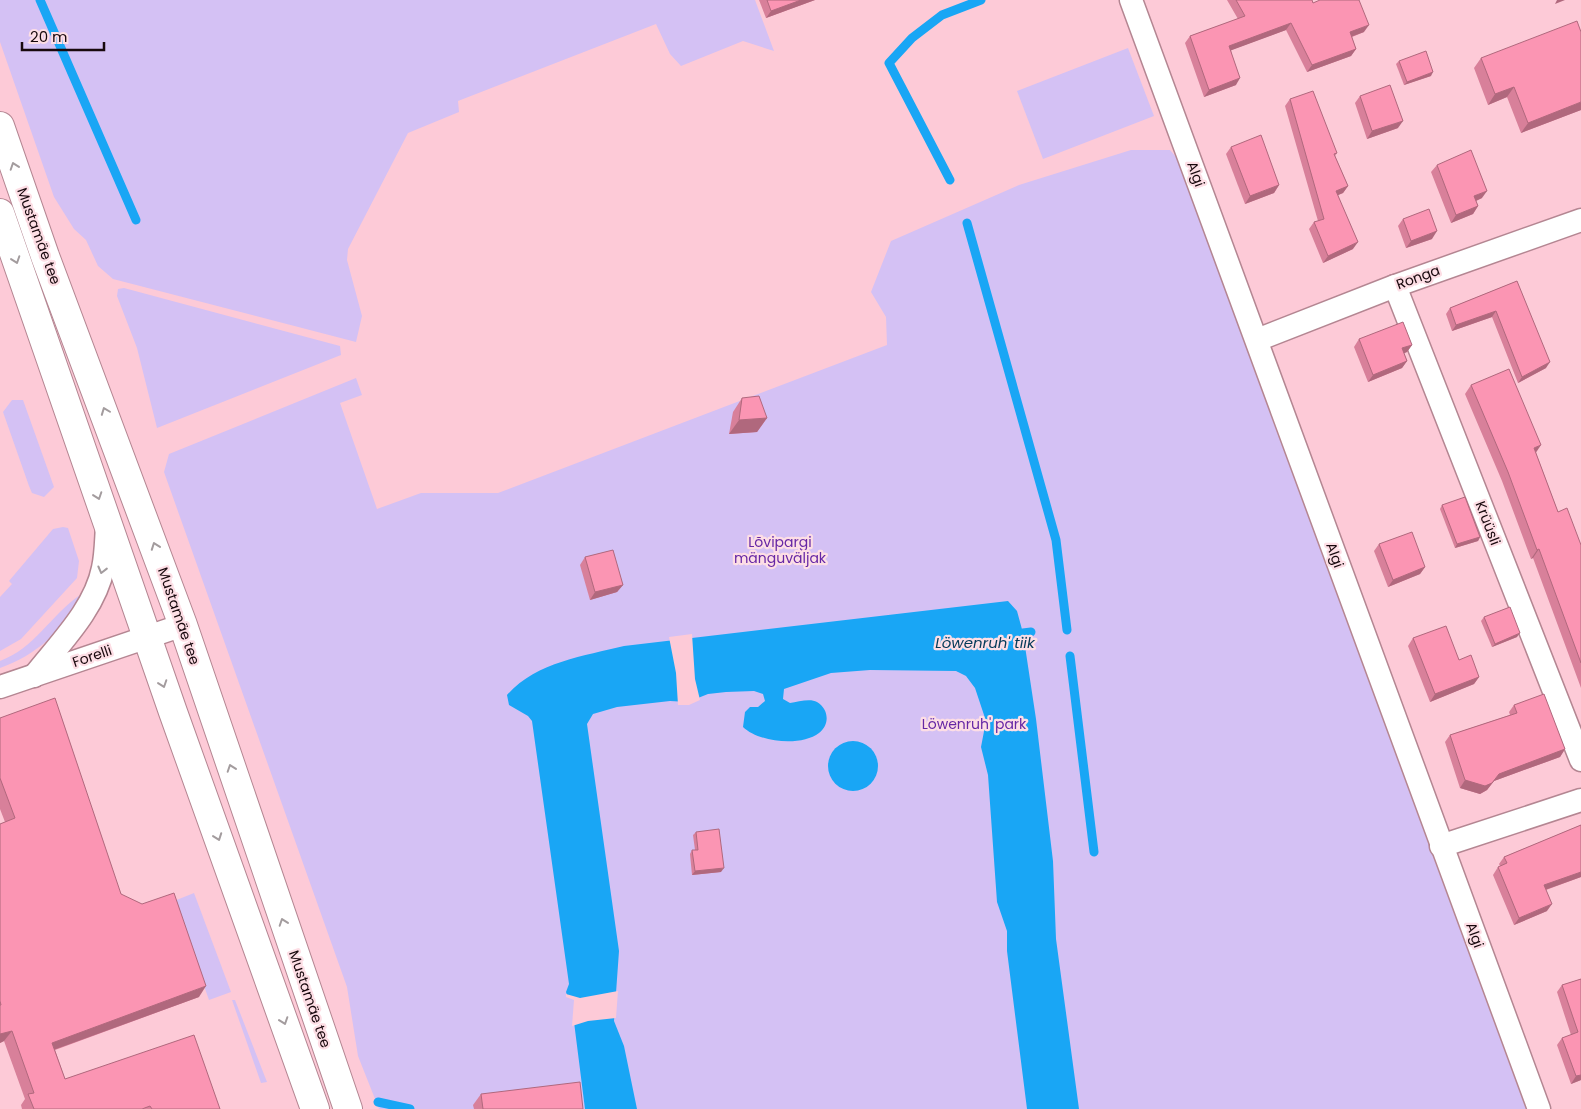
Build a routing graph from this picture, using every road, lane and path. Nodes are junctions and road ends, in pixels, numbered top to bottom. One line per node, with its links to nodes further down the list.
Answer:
1 (1131, 0): 6 (street, Algi)
2 (0, 126): 8 (main road, Mustamäe tee, one-way to 2)
3 (0, 213): 7 (main road, Mustamäe tee, one-way to 7)
4 (1581, 220): 5 (street, Ronga)
5 (1395, 286): 6 (street, Ronga); 12 (street, Krüüsli)
6 (1257, 340): 14 (street, Algi)
7 (107, 521): 9 (main road, Mustamäe tee); 10 (street, one-way to 10)
8 (183, 625): 9 (street, Forelli); 16 (main road, Mustamäe tee, one-way to 8)
9 (147, 638): 10 (street, Forelli); 15 (main road, Mustamäe tee, one-way to 15)
10 (34, 676): 11 (street, Forelli)
11 (0, 687)
12 (1581, 760)
13 (1581, 800): 14 (street)
14 (1441, 846): 17 (street, Algi)
15 (315, 1109)
16 (348, 1109)
17 (1539, 1109)

